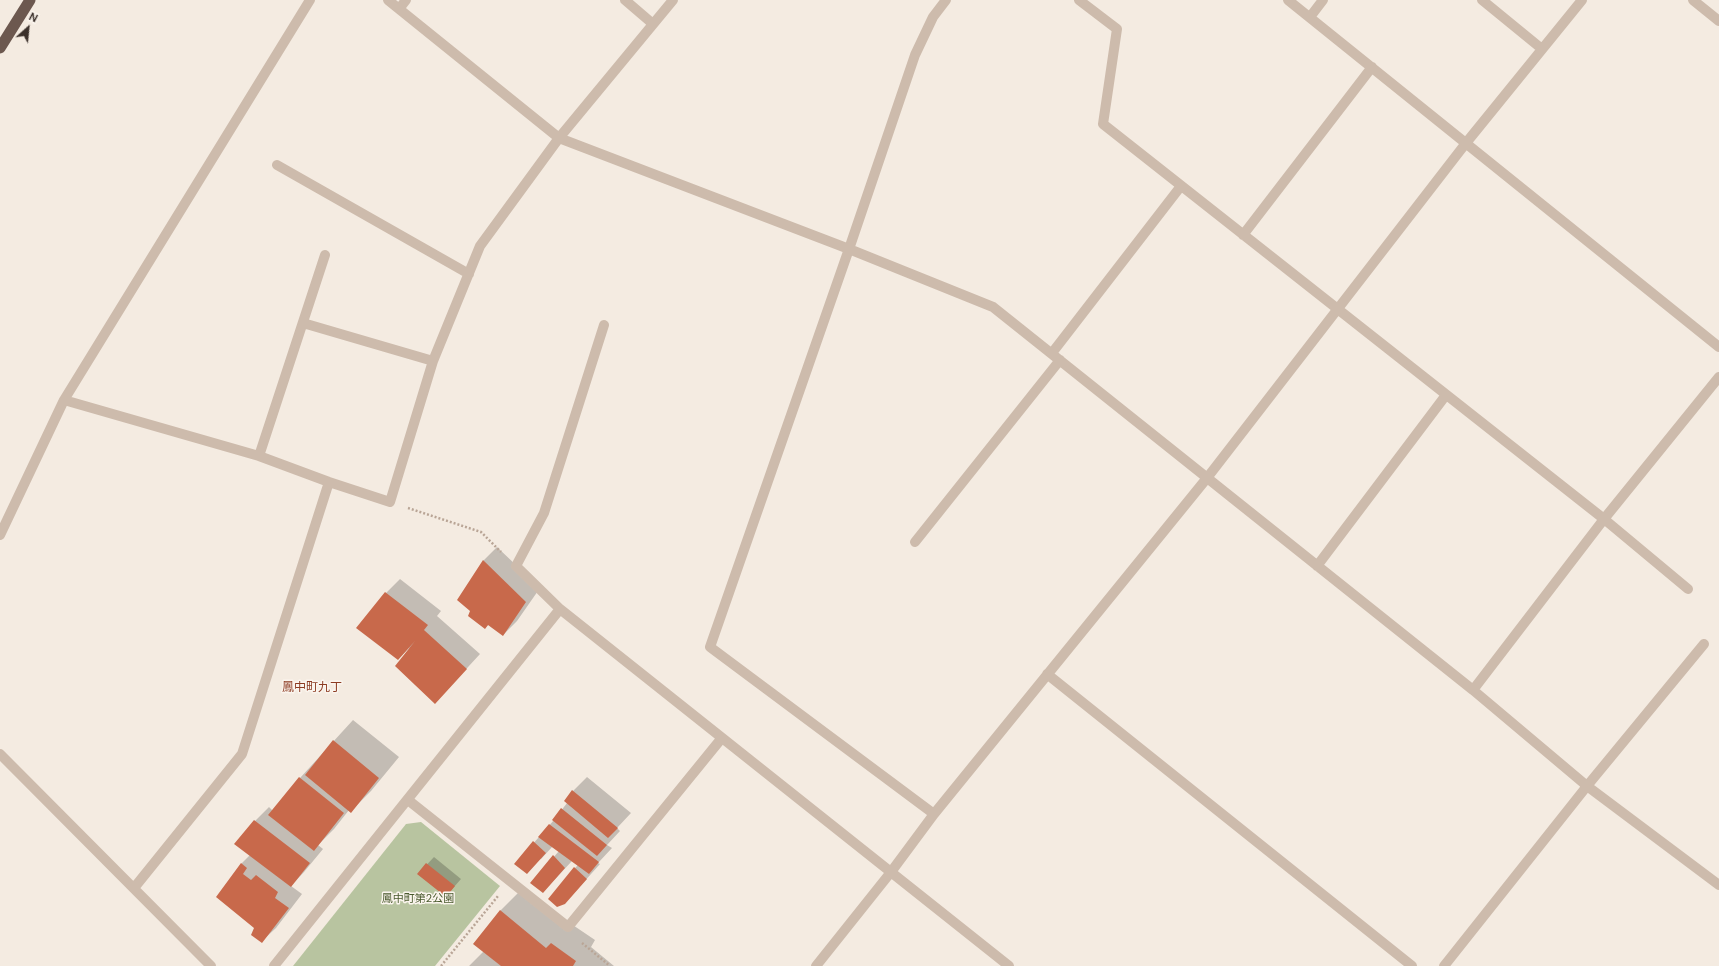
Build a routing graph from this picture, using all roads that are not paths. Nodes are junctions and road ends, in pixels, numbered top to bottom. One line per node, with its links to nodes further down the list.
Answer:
1 (30, 0): 18 (highway)
2 (310, 0): 38 (street)
3 (388, 0): 14 (street)
4 (406, 0): 14 (street)
5 (625, 0): 17 (street)
6 (673, 0): 17 (street)
7 (946, 0): 26 (street)
8 (1078, 0): 24 (street)
9 (1288, 0): 15 (street)
10 (1323, 0): 15 (street)
11 (1482, 0): 19 (street)
12 (1582, 0): 19 (street)
13 (1693, 0): 16 (street)
14 (399, 9): 21 (street)
15 (1310, 17): 20 (street)
16 (1719, 20)
17 (653, 24): 21 (street)
18 (0, 48)
19 (1542, 49): 22 (street)
20 (1372, 67): 22 (street); 25 (street)
21 (558, 138): 26 (street); 28 (street)
22 (1466, 142): 29 (street); 32 (street)
23 (277, 165): 28 (street)
24 (1181, 186): 25 (street); 33 (street)
25 (1243, 235): 29 (street)
26 (849, 249): 33 (street); 55 (street)
27 (324, 255): 30 (street)
28 (468, 274): 35 (street)
29 (1338, 310): 37 (street); 40 (street)
30 (303, 323): 35 (street); 39 (street)
31 (604, 325): 47 (street)
32 (1719, 346)
33 (1052, 353): 34 (street)
34 (1060, 360): 40 (street); 44 (street)
35 (433, 361): 41 (street)
36 (1719, 377): 42 (street)
37 (1446, 395): 42 (street); 45 (street)
38 (64, 400): 39 (street); 43 (street)
39 (259, 456): 41 (street)
40 (1207, 478): 45 (street); 49 (street)
41 (329, 482): 58 (street)
42 (1604, 519): 46 (street); 50 (street)
43 (0, 535)
44 (915, 542)
45 (1317, 566): 50 (street)
46 (1688, 589)
47 (560, 609): 51 (street); 54 (street)
48 (1704, 644): 53 (street)
49 (1047, 674): 55 (street); 63 (street)
50 (1473, 690): 53 (street)
51 (721, 738): 54 (street); 56 (street)
52 (0, 754): 58 (street)
53 (1588, 786): 57 (street); 64 (street)
54 (408, 800): 60 (street)
55 (934, 814): 56 (street)
56 (890, 872): 61 (street); 62 (street)
57 (1719, 885)
58 (134, 888): 59 (street)
59 (211, 966)
60 (274, 966)
61 (816, 966)
62 (1009, 966)
63 (1412, 966)
64 (1444, 966)

